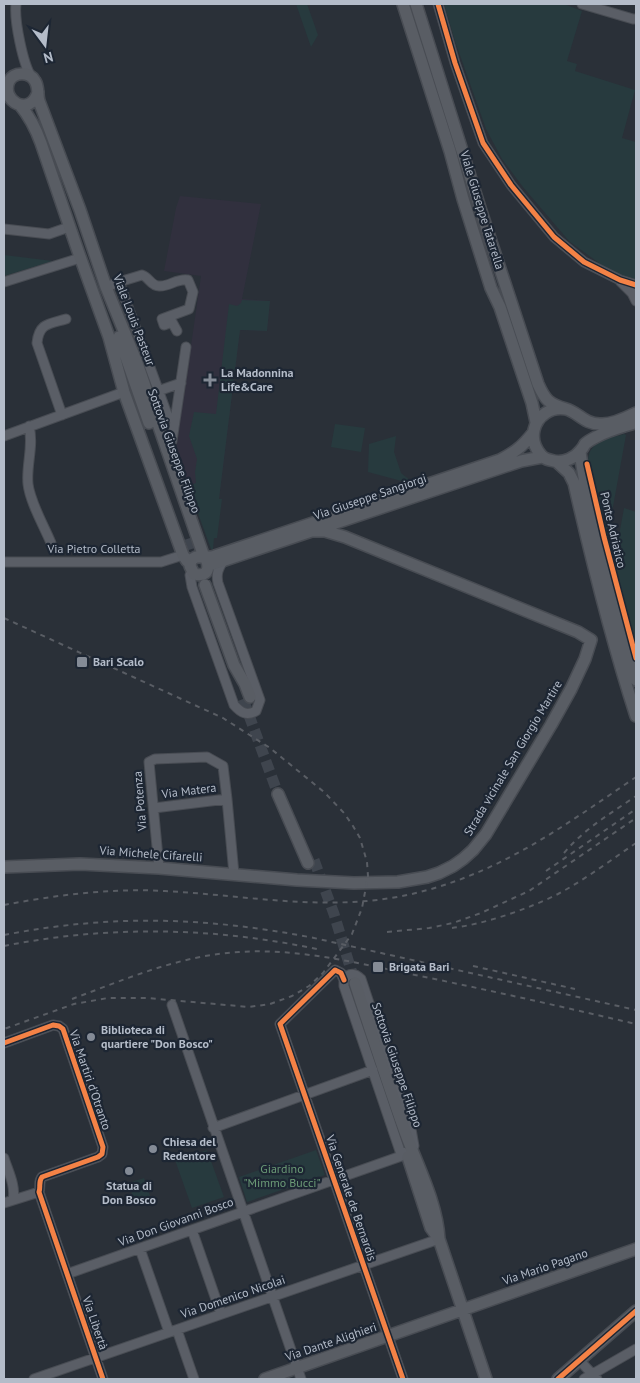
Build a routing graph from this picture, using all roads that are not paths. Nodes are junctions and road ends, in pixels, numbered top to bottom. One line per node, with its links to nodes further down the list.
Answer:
1 (16, 4): 7 (street)
2 (404, 4): 36 (main road, Viale Giuseppe Tatarella)
3 (416, 4): 29 (main road, Viale Giuseppe Tatarella)
4 (438, 4): 16 (street)
5 (582, 4): 6 (street)
6 (636, 19)
7 (20, 40): 8 (street); 9 (street)
8 (11, 76): 9 (main road); 11 (main road)
9 (32, 78): 10 (main road)
10 (38, 92): 12 (main road); 20 (main road, Viale Louis Pasteur)
11 (6, 95): 12 (main road)
12 (20, 105): 13 (main road)
13 (69, 227): 14 (street); 15 (main road)
14 (4, 228)
15 (80, 258): 17 (street); 24 (main road)
16 (620, 280): 19 (street); 21 (street)
17 (4, 282)
18 (119, 282): 20 (street); 23 (street); 27 (street)
19 (636, 285)
20 (106, 286): 24 (main road, Sottovia Giuseppe Filippo); 39 (main road, Viale Louis Pasteur)
21 (636, 301)
22 (66, 319): 31 (street)
23 (177, 331)
24 (109, 337): 28 (main road)
25 (186, 347): 26 (street)
26 (180, 383): 27 (street); 33 (street)
27 (158, 391): 33 (street)
28 (124, 392): 31 (street); 49 (main road)
29 (566, 409): 32 (main road); 36 (main road)
30 (636, 413): 32 (main road)
31 (62, 415): 35 (street)
32 (580, 418): 38 (main road)
33 (175, 419): 39 (street)
34 (636, 421): 38 (main road)
35 (29, 426): 37 (street); 46 (street)
36 (535, 428): 40 (main road); 50 (main road, Via Giuseppe Sangiorgi)
37 (4, 436)
38 (583, 448): 41 (main road); 42 (main road, Ponte Adriatico)
39 (166, 450): 50 (main road, Viale Louis Pasteur)
40 (542, 457): 41 (main road); 43 (main road, Via Giuseppe Sangiorgi)
41 (557, 462): 42 (main road, Ponte Adriatico)
42 (579, 482): 51 (main road, Ponte Adriatico); 53 (main road, Ponte Adriatico)
43 (343, 521): 44 (main road, Via Giuseppe Sangiorgi); 45 (main road)
44 (312, 531): 45 (main road); 47 (main road, Via Giuseppe Sangiorgi)
45 (345, 538): 61 (main road, Strada vicinale San Giorgio Martire)
46 (50, 543)
47 (223, 561): 49 (street); 50 (main road, Via Giuseppe Sangiorgi)
48 (4, 562): 49 (street, Via Pietro Colletta)
49 (188, 563): 50 (main road); 50 (main road)
50 (207, 565): 52 (main road, Viale Louis Pasteur)
51 (636, 680)
52 (245, 684): 52 (main road)
53 (636, 716)
54 (281, 793): 57 (main road)
55 (227, 799): 56 (street, Via Matera); 56 (street, Via Potenza); 60 (street)
56 (154, 808): 59 (street, Via Potenza)
57 (311, 861)
58 (4, 867): 59 (main road, Via Michele Cifarelli)
59 (159, 868): 60 (main road, Via Michele Cifarelli)
60 (234, 874): 61 (main road, Via Michele Cifarelli)
61 (297, 880)
62 (350, 983): 65 (street); 66 (street, Via Generale de Bernardis); 68 (main road, Sottovia Giuseppe Filippo)
63 (172, 1005): 67 (street)
64 (4, 1043): 72 (street, Via Martiri d'Otranto)
65 (373, 1070): 66 (street); 68 (street)
66 (305, 1095): 67 (street); 70 (street, Via Generale de Bernardis)
67 (213, 1128): 75 (street)
68 (411, 1154): 70 (street, Via Don Giovanni Bosco); 77 (main road, Sottovia Giuseppe Filippo)
69 (4, 1158): 71 (street)
70 (334, 1180): 75 (street, Via Don Giovanni Bosco); 80 (street, Via Generale de Bernardis)
71 (13, 1185): 72 (street); 73 (street)
72 (36, 1193): 73 (street); 81 (street, Via Libertà)
73 (13, 1200): 74 (street)
74 (4, 1203)
75 (242, 1212): 76 (street, Via Don Giovanni Bosco); 82 (street)
76 (192, 1230): 78 (street, Via Don Giovanni Bosco); 85 (street)
77 (439, 1239): 80 (street, Via Domenico Nicolai); 83 (main road, Sottovia Giuseppe Filippo)
78 (140, 1249): 81 (street, Via Don Giovanni Bosco); 86 (street)
79 (636, 1249): 83 (main road, Via Mario Pagano)
80 (364, 1265): 82 (street, Via Domenico Nicolai); 87 (street, Via Generale de Bernardis)
81 (67, 1274): 89 (street, Via Libertà)
82 (272, 1297): 85 (street, Via Domenico Nicolai); 91 (street)
83 (463, 1310): 87 (main road, Via Dante Alighieri); 98 (main road, Sottovia Giuseppe Filippo)
84 (636, 1311): 90 (main road)
85 (221, 1314): 86 (street, Via Domenico Nicolai)
86 (173, 1331): 89 (street, Via Domenico Nicolai); 95 (street)
87 (388, 1336): 91 (main road, Via Dante Alighieri); 97 (street, Via Generale de Bernardis)
88 (636, 1349): 92 (street)
89 (96, 1358): 93 (street, Via Domenico Nicolai); 94 (street, Via Libertà)
90 (580, 1361): 92 (street); 99 (main road)
91 (299, 1374): 96 (main road, Via Dante Alighieri)
92 (591, 1378)
93 (34, 1379)
94 (103, 1379)
95 (194, 1379)
96 (265, 1379)
97 (403, 1379)
98 (486, 1379)
99 (558, 1379)

